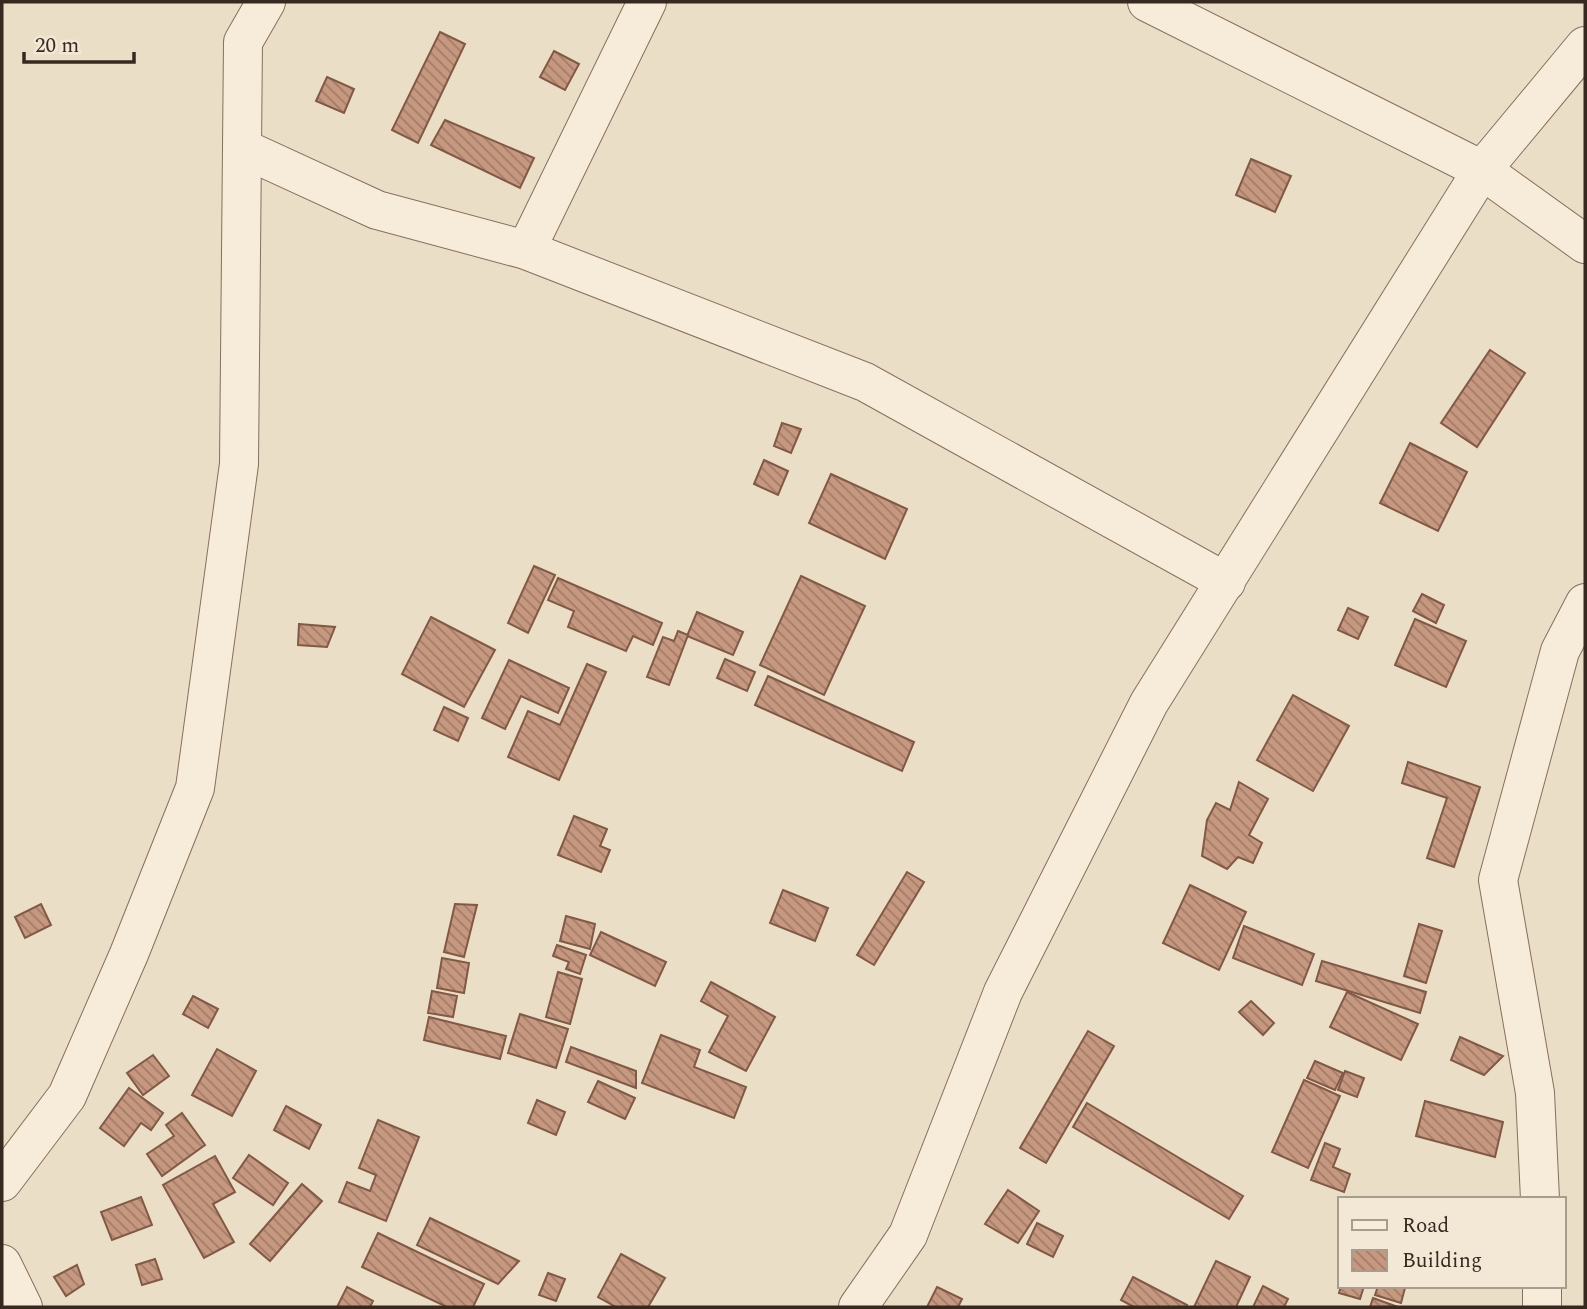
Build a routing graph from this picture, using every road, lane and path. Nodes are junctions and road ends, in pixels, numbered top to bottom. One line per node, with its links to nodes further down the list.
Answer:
1 (266, 2): 5 (street)
2 (647, 2): 8 (street)
3 (1147, 2): 6 (street)
4 (1585, 46): 6 (street)
5 (242, 148): 8 (street); 11 (street)
6 (1482, 170): 7 (street); 9 (street)
7 (1585, 244)
8 (526, 250): 9 (street)
9 (1226, 582): 16 (street)
10 (1585, 603): 12 (street)
11 (2, 1182)
12 (1540, 1197)
13 (2, 1264): 15 (street)
14 (1542, 1288): 17 (street)
15 (23, 1307)
16 (858, 1307)
17 (1542, 1307)

